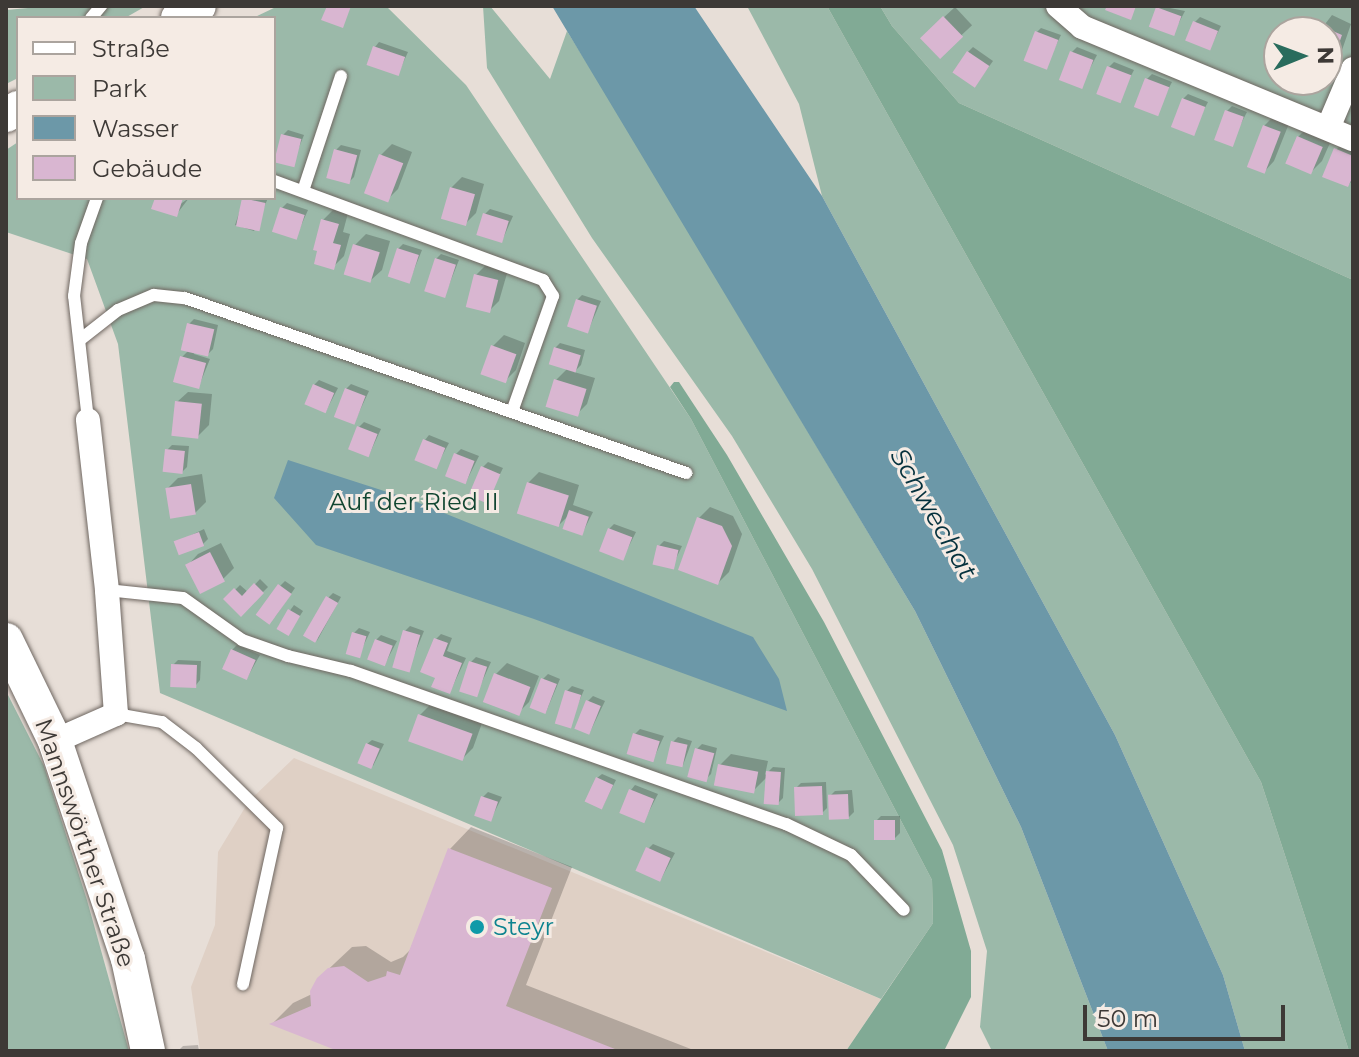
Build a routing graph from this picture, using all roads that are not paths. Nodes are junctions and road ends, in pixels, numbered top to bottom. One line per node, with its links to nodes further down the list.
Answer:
1 (199, 6): 3 (main road)
2 (1058, 6): 6 (street)
3 (182, 16)
4 (1353, 69): 6 (street)
5 (341, 76): 9 (lane)
6 (1328, 128): 7 (street)
7 (1353, 139)
8 (276, 182): 9 (lane)
9 (303, 191): 12 (lane)
10 (96, 200): 11 (lane)
11 (81, 339): 12 (lane); 13 (lane)
12 (512, 412): 14 (lane)
13 (88, 420): 15 (street)
14 (686, 473)
15 (107, 590): 17 (street); 19 (lane)
16 (6, 640): 18 (main road, Mannswörther Straße)
17 (116, 714): 18 (street); 20 (lane)
18 (55, 741): 21 (main road, Mannswörther Straße)
19 (904, 910)
20 (243, 984)
21 (148, 1051)

